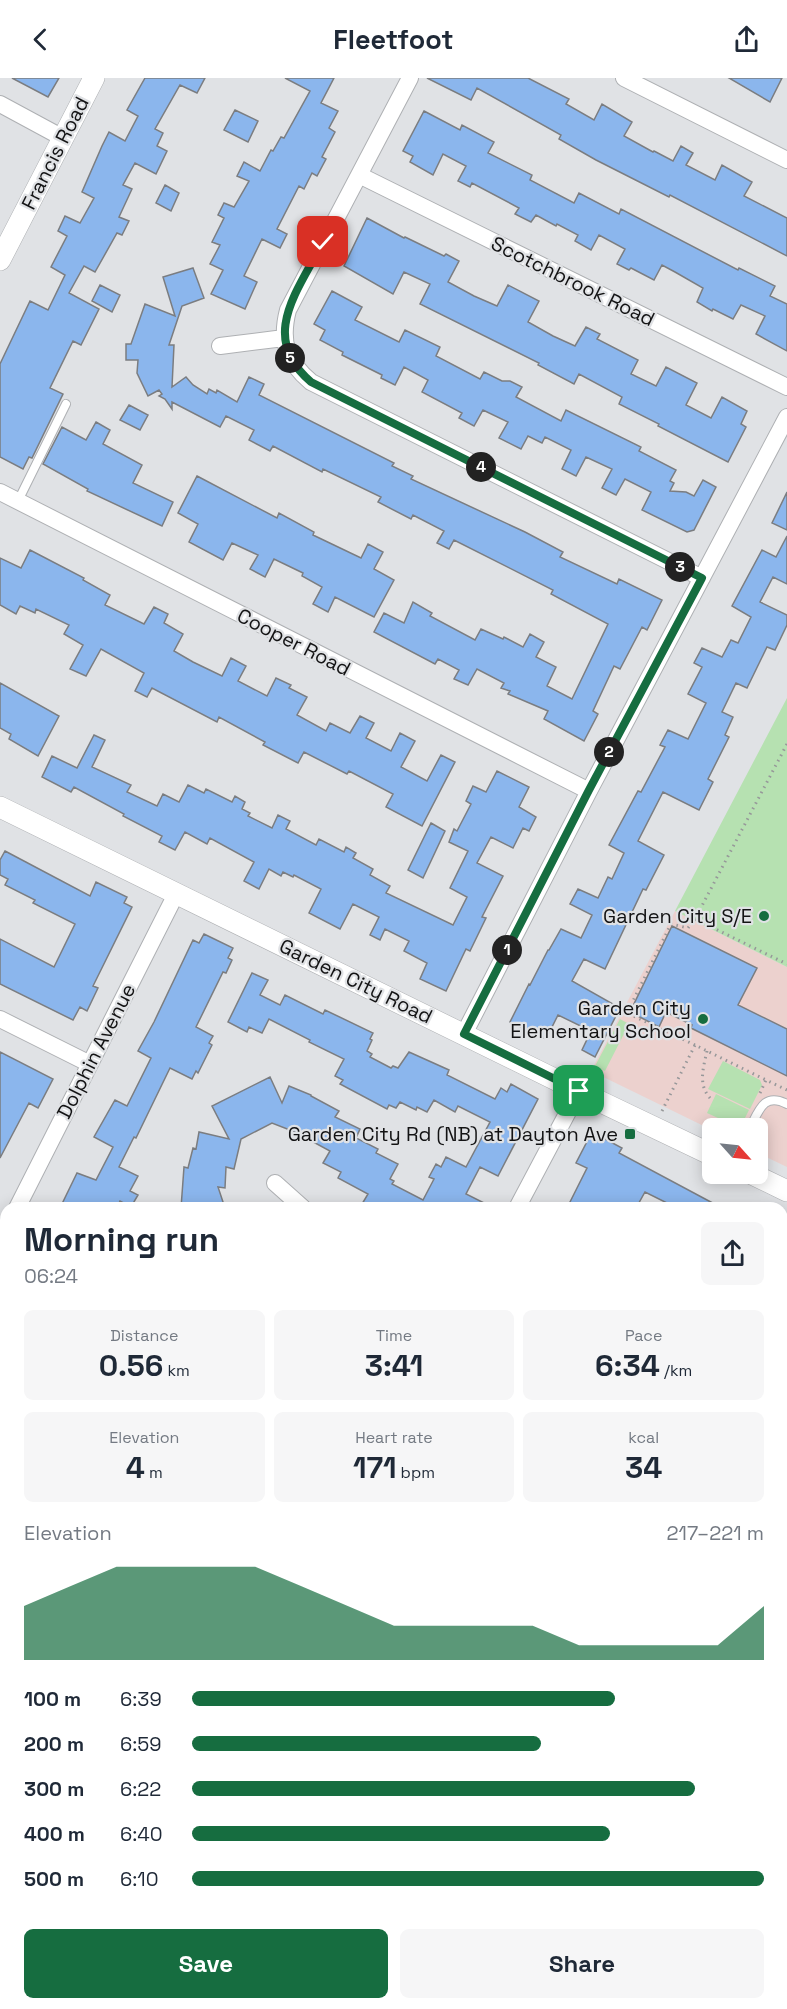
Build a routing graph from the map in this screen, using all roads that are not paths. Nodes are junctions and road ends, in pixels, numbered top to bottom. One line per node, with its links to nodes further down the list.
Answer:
1 (94, 78): 5 (street, Francis Road)
2 (410, 78): 7 (street)
3 (624, 78): 6 (street)
4 (0, 104): 5 (street)
5 (63, 138): 8 (street, Francis Road)
6 (787, 160)
7 (359, 175): 9 (street); 11 (street, Scotchbrook Road)
8 (0, 260)
9 (284, 338): 10 (street); 16 (street)
10 (220, 346)
11 (787, 387)
12 (66, 404): 15 (lane)
13 (787, 417): 16 (street)
14 (0, 492): 15 (street, Cooper Road)
15 (18, 501): 17 (street, Cooper Road)
16 (702, 578): 17 (street)
17 (589, 790): 21 (street)
18 (0, 807): 19 (street, Garden City Road)
19 (176, 894): 21 (street, Garden City Road); 22 (street, Dolphin Avenue)
20 (0, 1019): 22 (street)
21 (464, 1034): 23 (street, Garden City Road)
22 (90, 1064): 30 (street, Dolphin Avenue)
23 (579, 1091): 26 (street, Garden City Road); 32 (street)
24 (787, 1104): 25 (lane)
25 (756, 1118)
26 (702, 1150)
27 (768, 1182): 29 (street)
28 (275, 1183): 31 (street)
29 (787, 1191)
30 (20, 1202)
31 (296, 1202)
32 (520, 1202)

